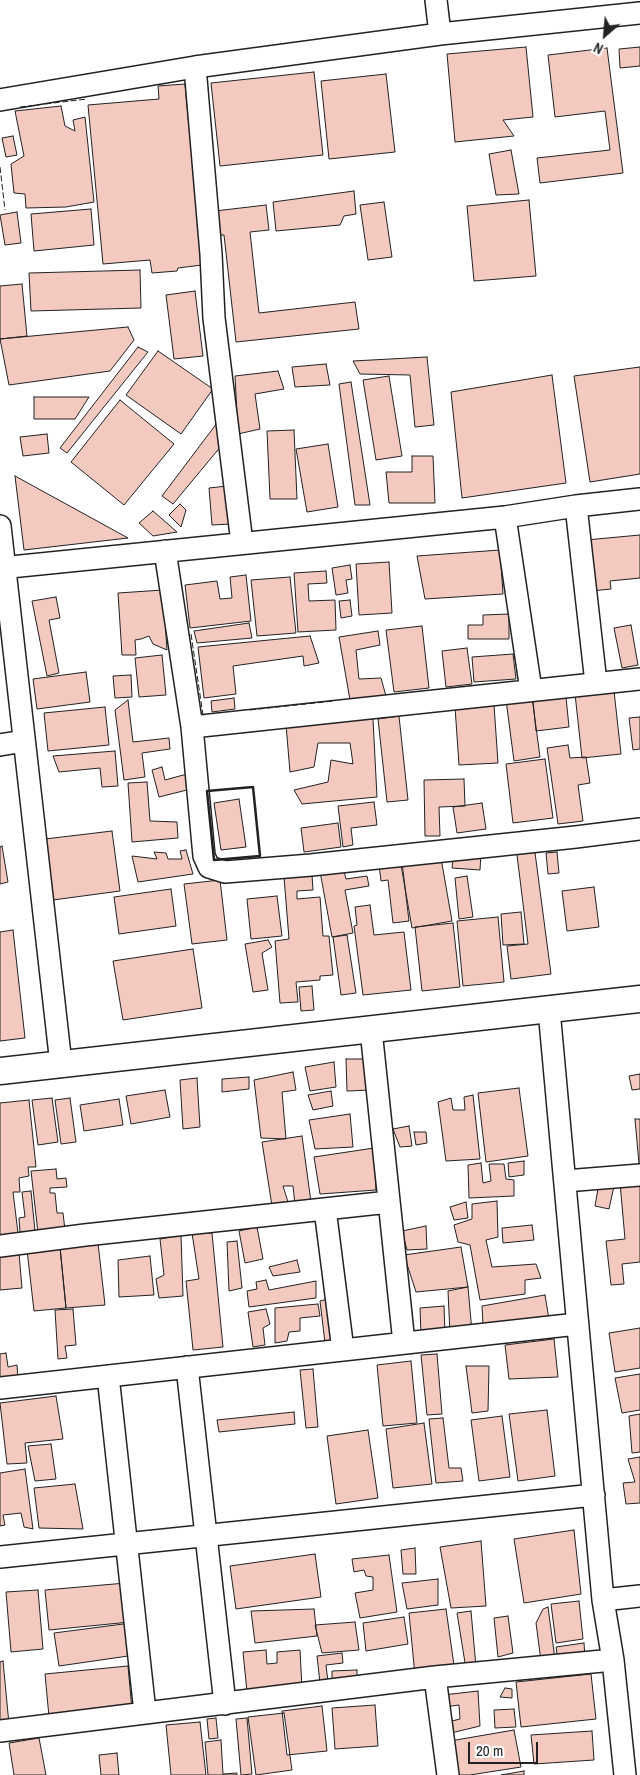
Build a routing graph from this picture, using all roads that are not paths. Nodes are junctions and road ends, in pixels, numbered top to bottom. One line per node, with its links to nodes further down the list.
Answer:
1 (436, 0): 3 (street)
2 (640, 13): 3 (street)
3 (440, 34): 4 (street)
4 (195, 67): 5 (street); 10 (street)
5 (0, 100)
6 (640, 499): 7 (street)
7 (576, 506): 8 (street); 14 (street)
8 (505, 516): 10 (street); 15 (street)
9 (0, 526): 12 (street)
10 (242, 543): 11 (street)
11 (165, 550): 12 (street); 16 (street)
12 (2, 568): 17 (street)
13 (640, 679): 14 (street)
14 (596, 683): 15 (street)
15 (531, 690): 16 (street)
16 (192, 727): 19 (street)
17 (24, 741): 18 (street); 23 (street)
18 (0, 744)
19 (640, 829)
20 (640, 1000): 21 (street)
21 (549, 1010): 22 (street); 26 (street)
22 (371, 1030): 23 (street); 27 (street)
23 (61, 1064): 24 (street)
24 (0, 1071)
25 (640, 1175): 26 (street)
26 (565, 1180): 30 (street)
27 (389, 1202): 28 (street); 31 (street)
28 (325, 1209): 29 (street); 32 (street)
29 (0, 1246)
30 (577, 1324): 31 (street); 36 (street)
31 (404, 1343): 32 (street)
32 (344, 1350): 33 (street)
33 (187, 1367): 34 (street); 37 (street)
34 (108, 1376): 35 (street); 38 (street)
35 (0, 1388)
36 (594, 1495): 37 (street); 41 (street)
37 (206, 1535): 38 (street); 44 (street)
38 (127, 1543): 39 (street); 45 (street)
39 (0, 1557)
40 (640, 1596): 41 (street)
41 (603, 1600): 42 (street)
42 (613, 1660): 43 (street); 48 (street)
43 (435, 1677): 44 (street); 47 (street)
44 (225, 1704): 45 (street)
45 (145, 1712): 46 (street)
46 (0, 1731)
47 (448, 1775)
48 (625, 1775)

